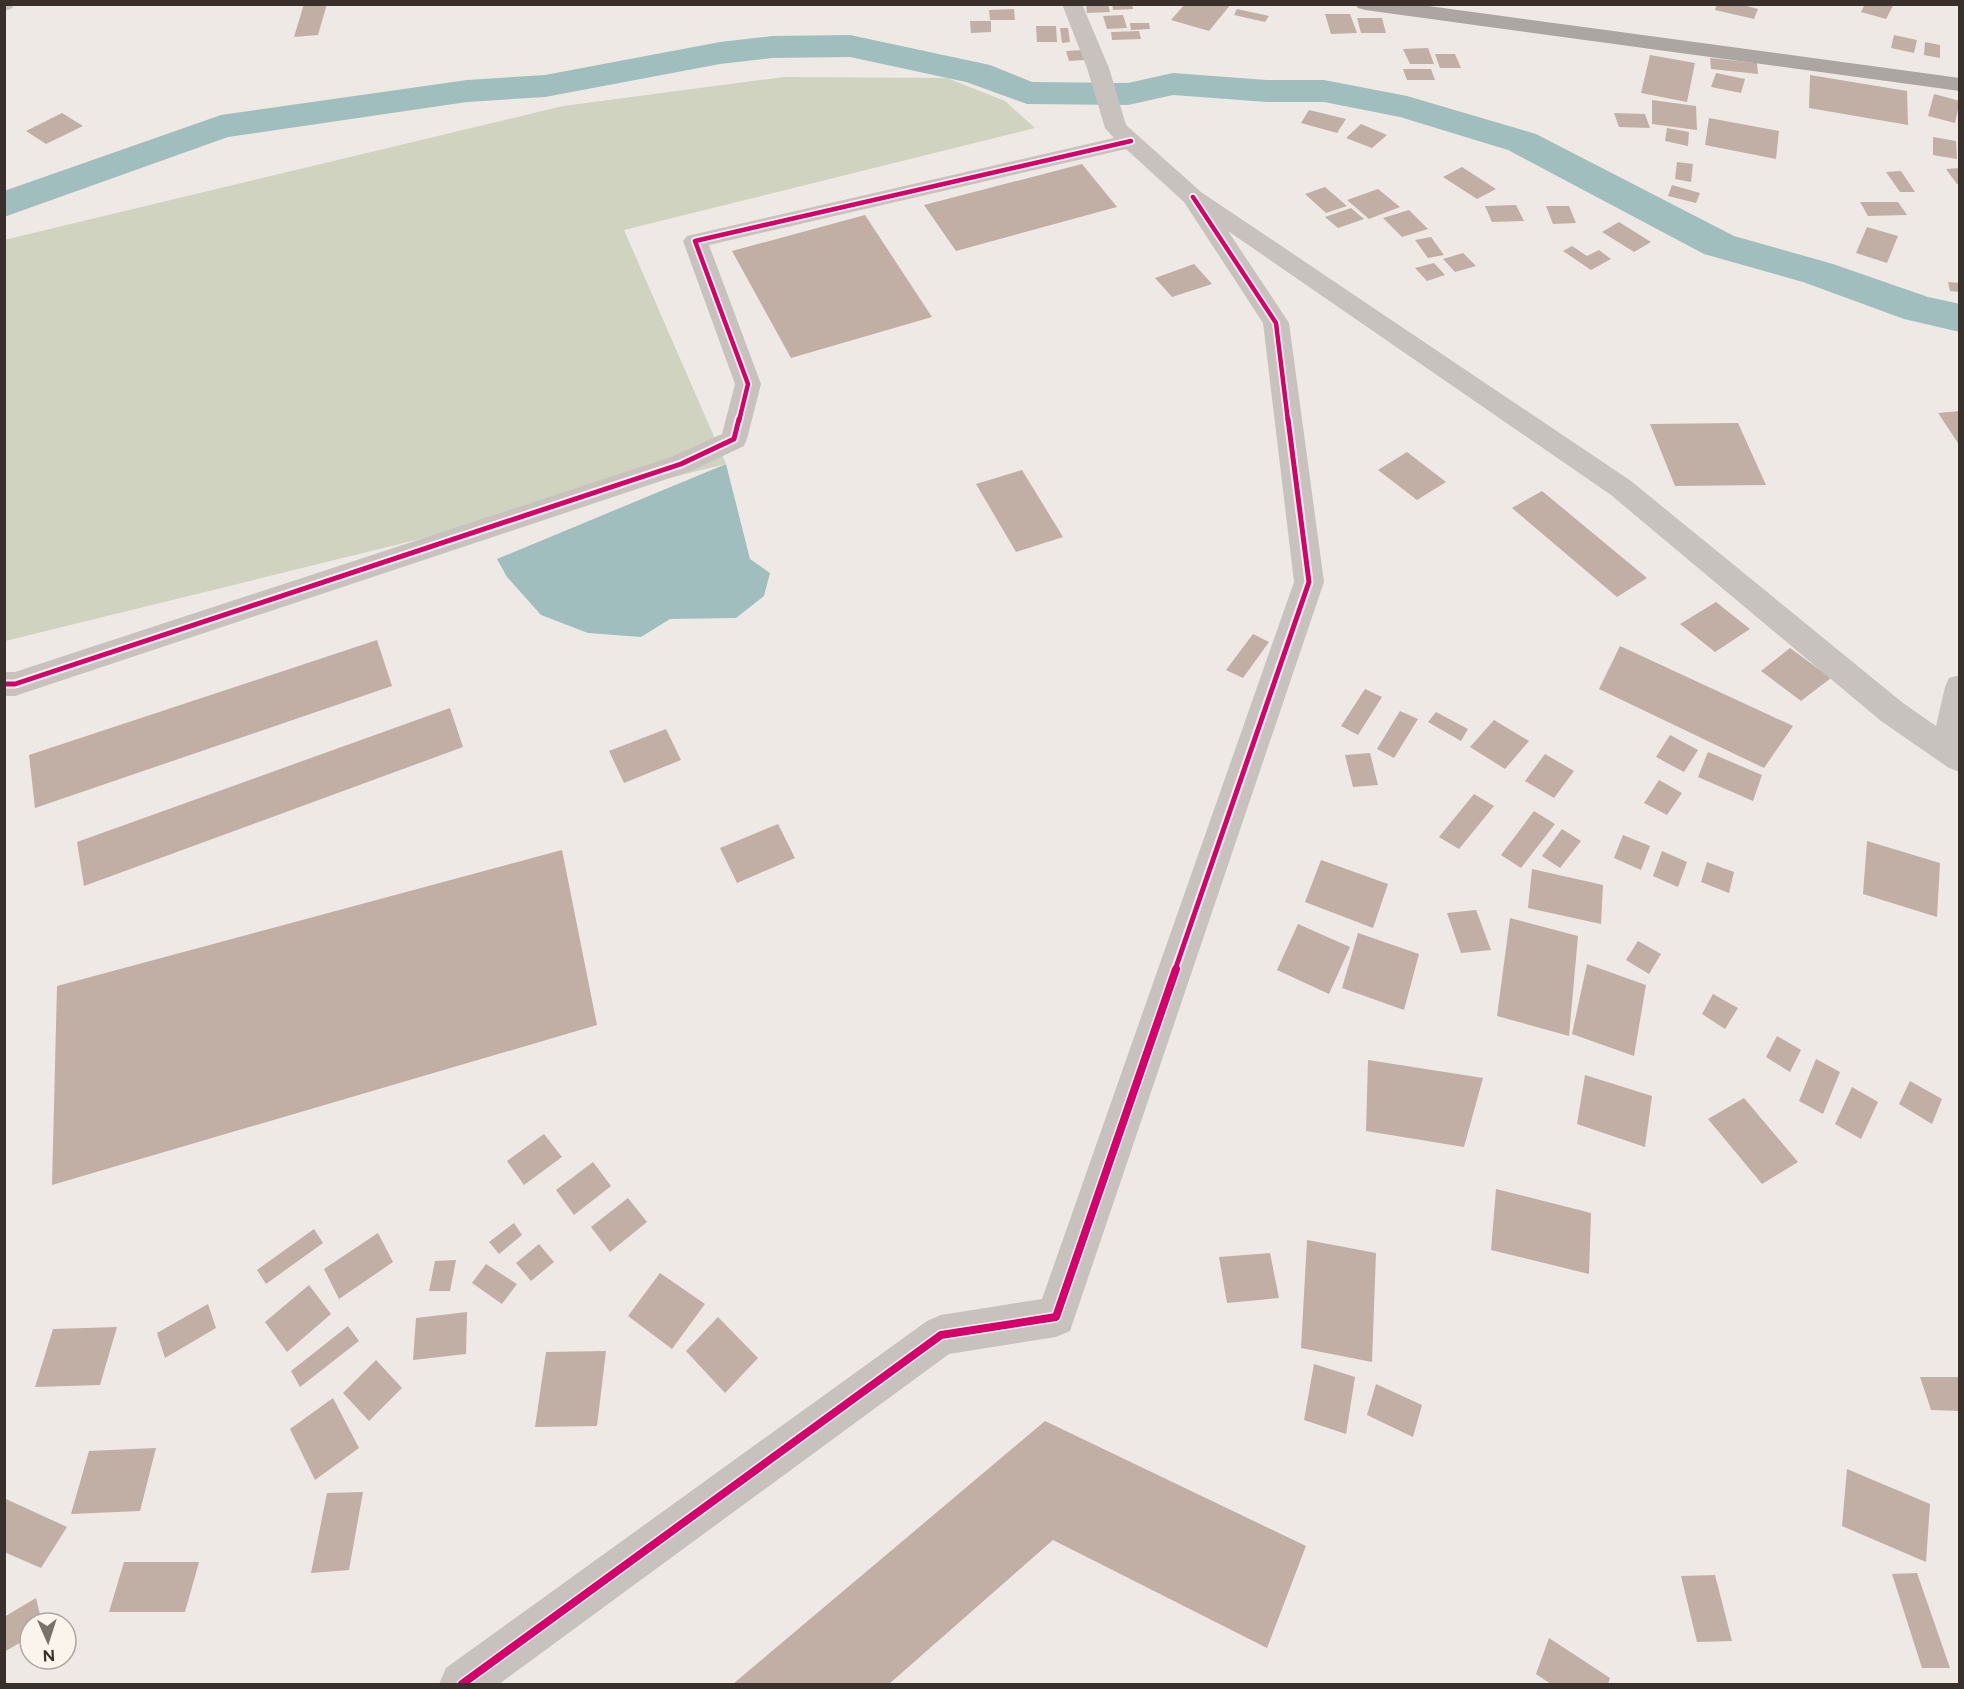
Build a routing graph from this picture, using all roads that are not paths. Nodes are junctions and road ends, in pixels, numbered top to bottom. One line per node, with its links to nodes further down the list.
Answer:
1 (1072, 4): 4 (street)
2 (1379, 6): 3 (main road)
3 (1959, 85)
4 (1123, 134): 5 (street); 6 (street)
5 (1193, 197): 8 (street); 9 (street)
6 (4, 684)
7 (1959, 687): 8 (street)
8 (1953, 754)
9 (462, 1684)

